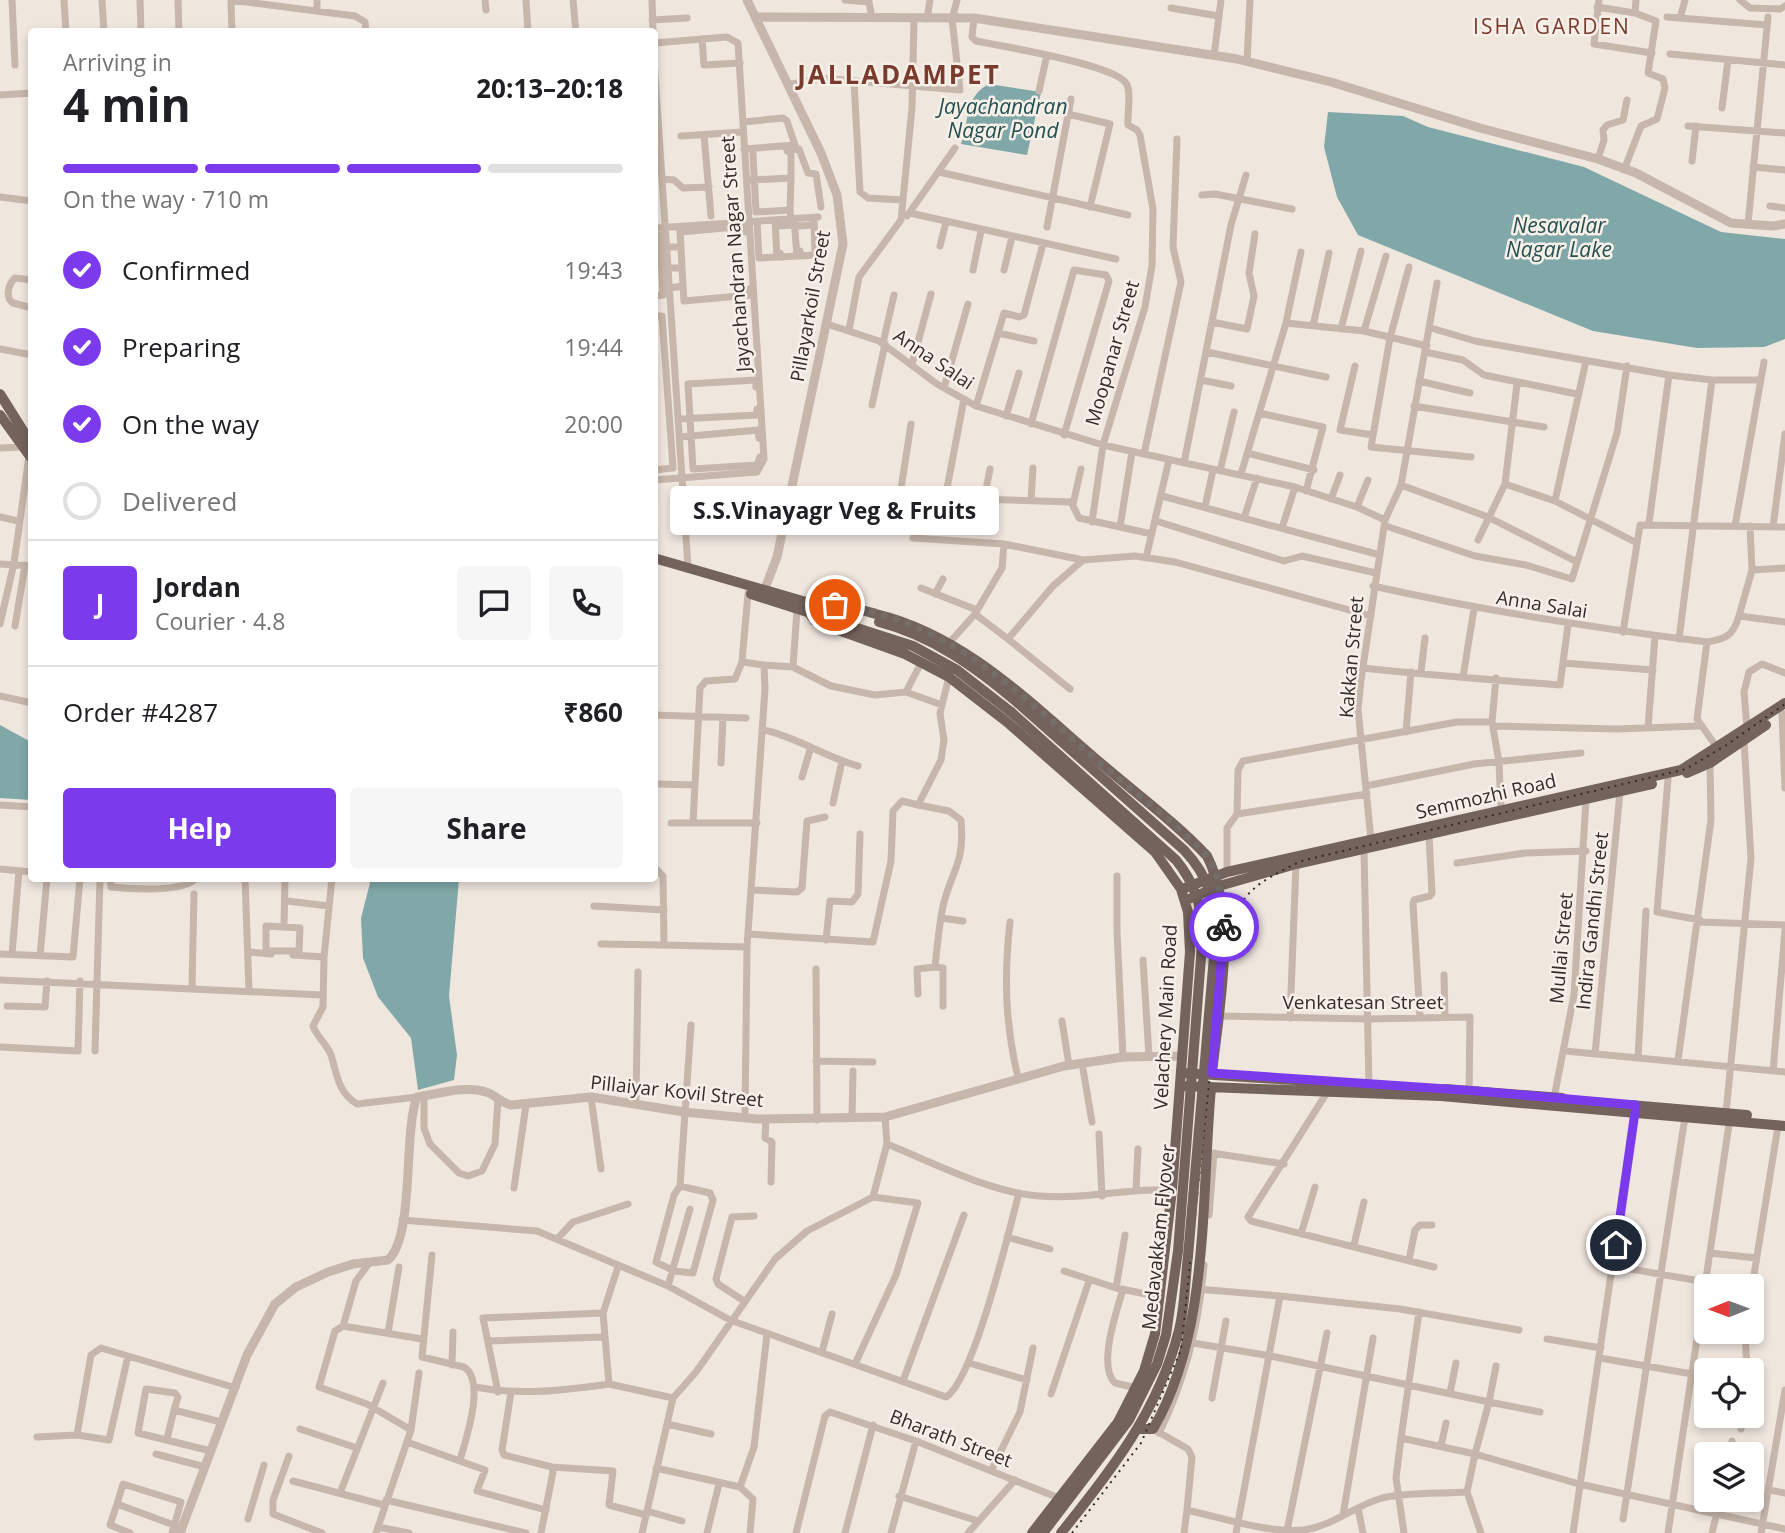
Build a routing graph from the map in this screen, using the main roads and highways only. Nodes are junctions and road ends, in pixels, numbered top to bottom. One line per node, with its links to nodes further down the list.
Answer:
1 (0, 394): 2 (main road)
2 (2, 411): 3 (main road)
3 (28, 452)
4 (658, 559): 6 (main road)
5 (658, 565): 7 (main road, Velachery Main Road)
6 (824, 608): 8 (main road, Medavakkam Flyover); 12 (main road)
7 (810, 614): 8 (main road, Medavakkam Flyover); 13 (main road, Velachery Main Road)
8 (1015, 708): 27 (main road, Medavakkam Flyover, bridge); 29 (main road, Medavakkam Flyover, bridge)
9 (1784, 709): 10 (main road, Semmozhi Road)
10 (1720, 752): 11 (main road, Semmozhi Road); 11 (main road, Semmozhi Road)
11 (1368, 845): 12 (main road, Semmozhi Road); 12 (main road, Semmozhi Road)
12 (1221, 878): 13 (main road, Semmozhi Road); 15 (main road)
13 (1183, 895): 14 (main road, Velachery Main Road)
14 (1189, 965): 15 (main road); 16 (main road, Velachery Main Road)
15 (1221, 968): 17 (main road)
16 (1181, 1073): 17 (main road); 18 (main road, Velachery Main Road)
17 (1212, 1073): 20 (main road)
18 (1180, 1086): 19 (main road); 25 (main road, Velachery Main Road)
19 (1211, 1088): 20 (main road); 26 (main road)
20 (1369, 1089): 21 (main road)
21 (1469, 1094): 22 (main road); 22 (main road)
22 (1635, 1109): 23 (main road); 23 (main road)
23 (1729, 1116): 24 (main road)
24 (1783, 1124)
25 (1175, 1145): 26 (main road); 28 (main road, Velachery Main Road)
26 (1208, 1150): 27 (main road)
27 (1138, 1429): 30 (main road)
28 (1032, 1533)
29 (1043, 1533)
30 (1061, 1533)

